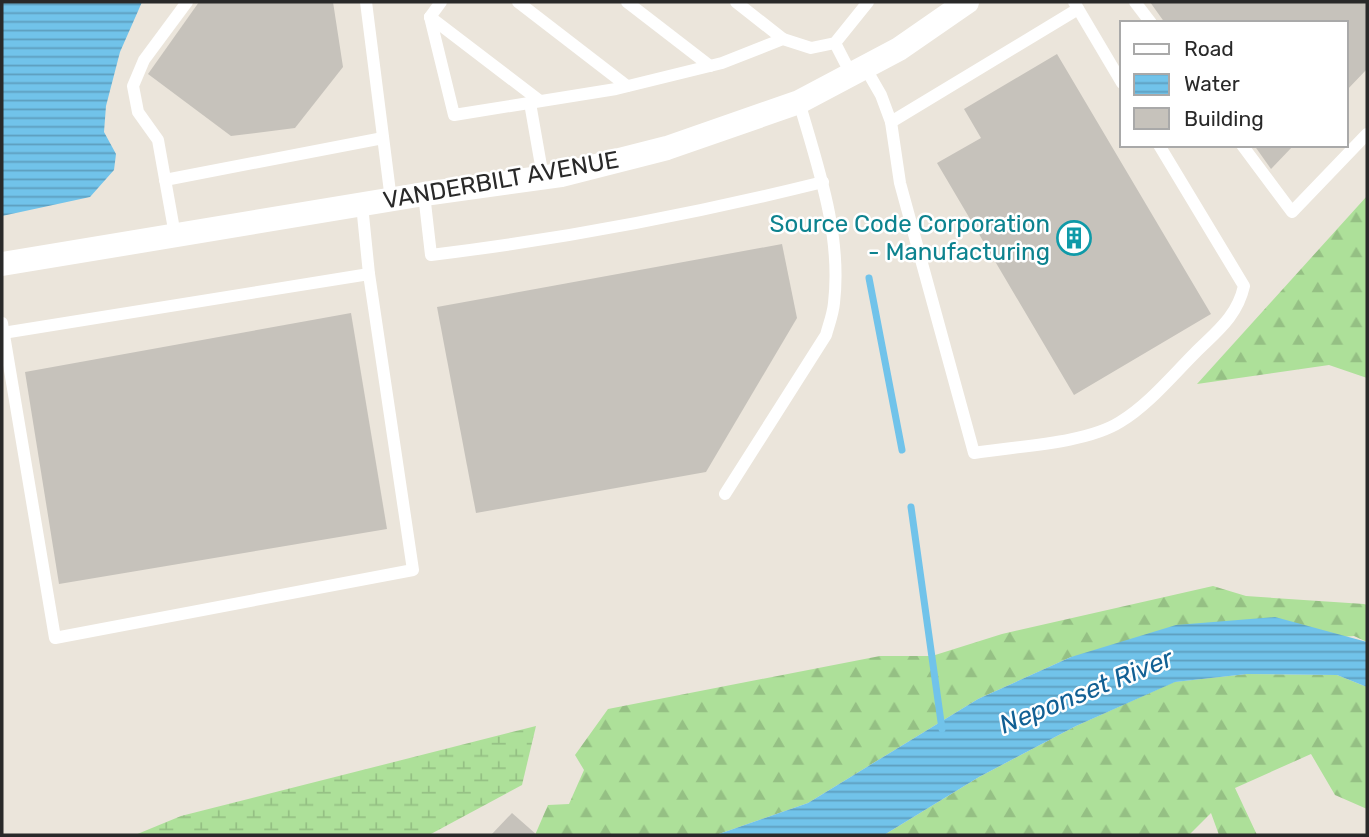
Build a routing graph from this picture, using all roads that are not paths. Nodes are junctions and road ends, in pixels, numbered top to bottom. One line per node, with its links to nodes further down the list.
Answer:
1 (187, 2): 27 (lane)
2 (366, 2): 23 (lane)
3 (441, 2): 11 (lane)
4 (518, 2): 18 (lane)
5 (627, 2): 15 (lane)
6 (736, 2): 13 (lane)
7 (868, 2): 14 (lane)
8 (967, 2): 16 (street, VANDERBILT AVENUE)
9 (1135, 2): 12 (lane)
10 (1076, 5): 17 (lane); 21 (lane)
11 (430, 17): 19 (lane); 19 (lane)
12 (1149, 21)
13 (783, 39): 14 (lane); 15 (lane)
14 (835, 43): 16 (lane)
15 (710, 66): 18 (lane)
16 (859, 72): 20 (street, VANDERBILT AVENUE); 21 (lane)
17 (1120, 80)
18 (627, 86): 19 (lane)
19 (535, 102): 26 (lane)
20 (799, 102): 26 (street, VANDERBILT AVENUE); 28 (lane)
21 (891, 122): 24 (lane)
22 (1367, 134): 25 (lane)
23 (383, 138): 27 (lane); 30 (lane)
24 (1160, 147)
25 (1243, 147)
26 (543, 177): 29 (street, VANDERBILT AVENUE)
27 (165, 180): 32 (lane)
28 (823, 182): 29 (lane); 36 (lane)
29 (424, 194): 30 (street, VANDERBILT AVENUE)
30 (391, 200): 31 (street, VANDERBILT AVENUE)
31 (362, 205): 32 (street, VANDERBILT AVENUE); 34 (lane)
32 (175, 235): 33 (street, VANDERBILT AVENUE)
33 (2, 264)
34 (369, 274): 35 (lane); 35 (lane)
35 (3, 328)
36 (725, 494)

